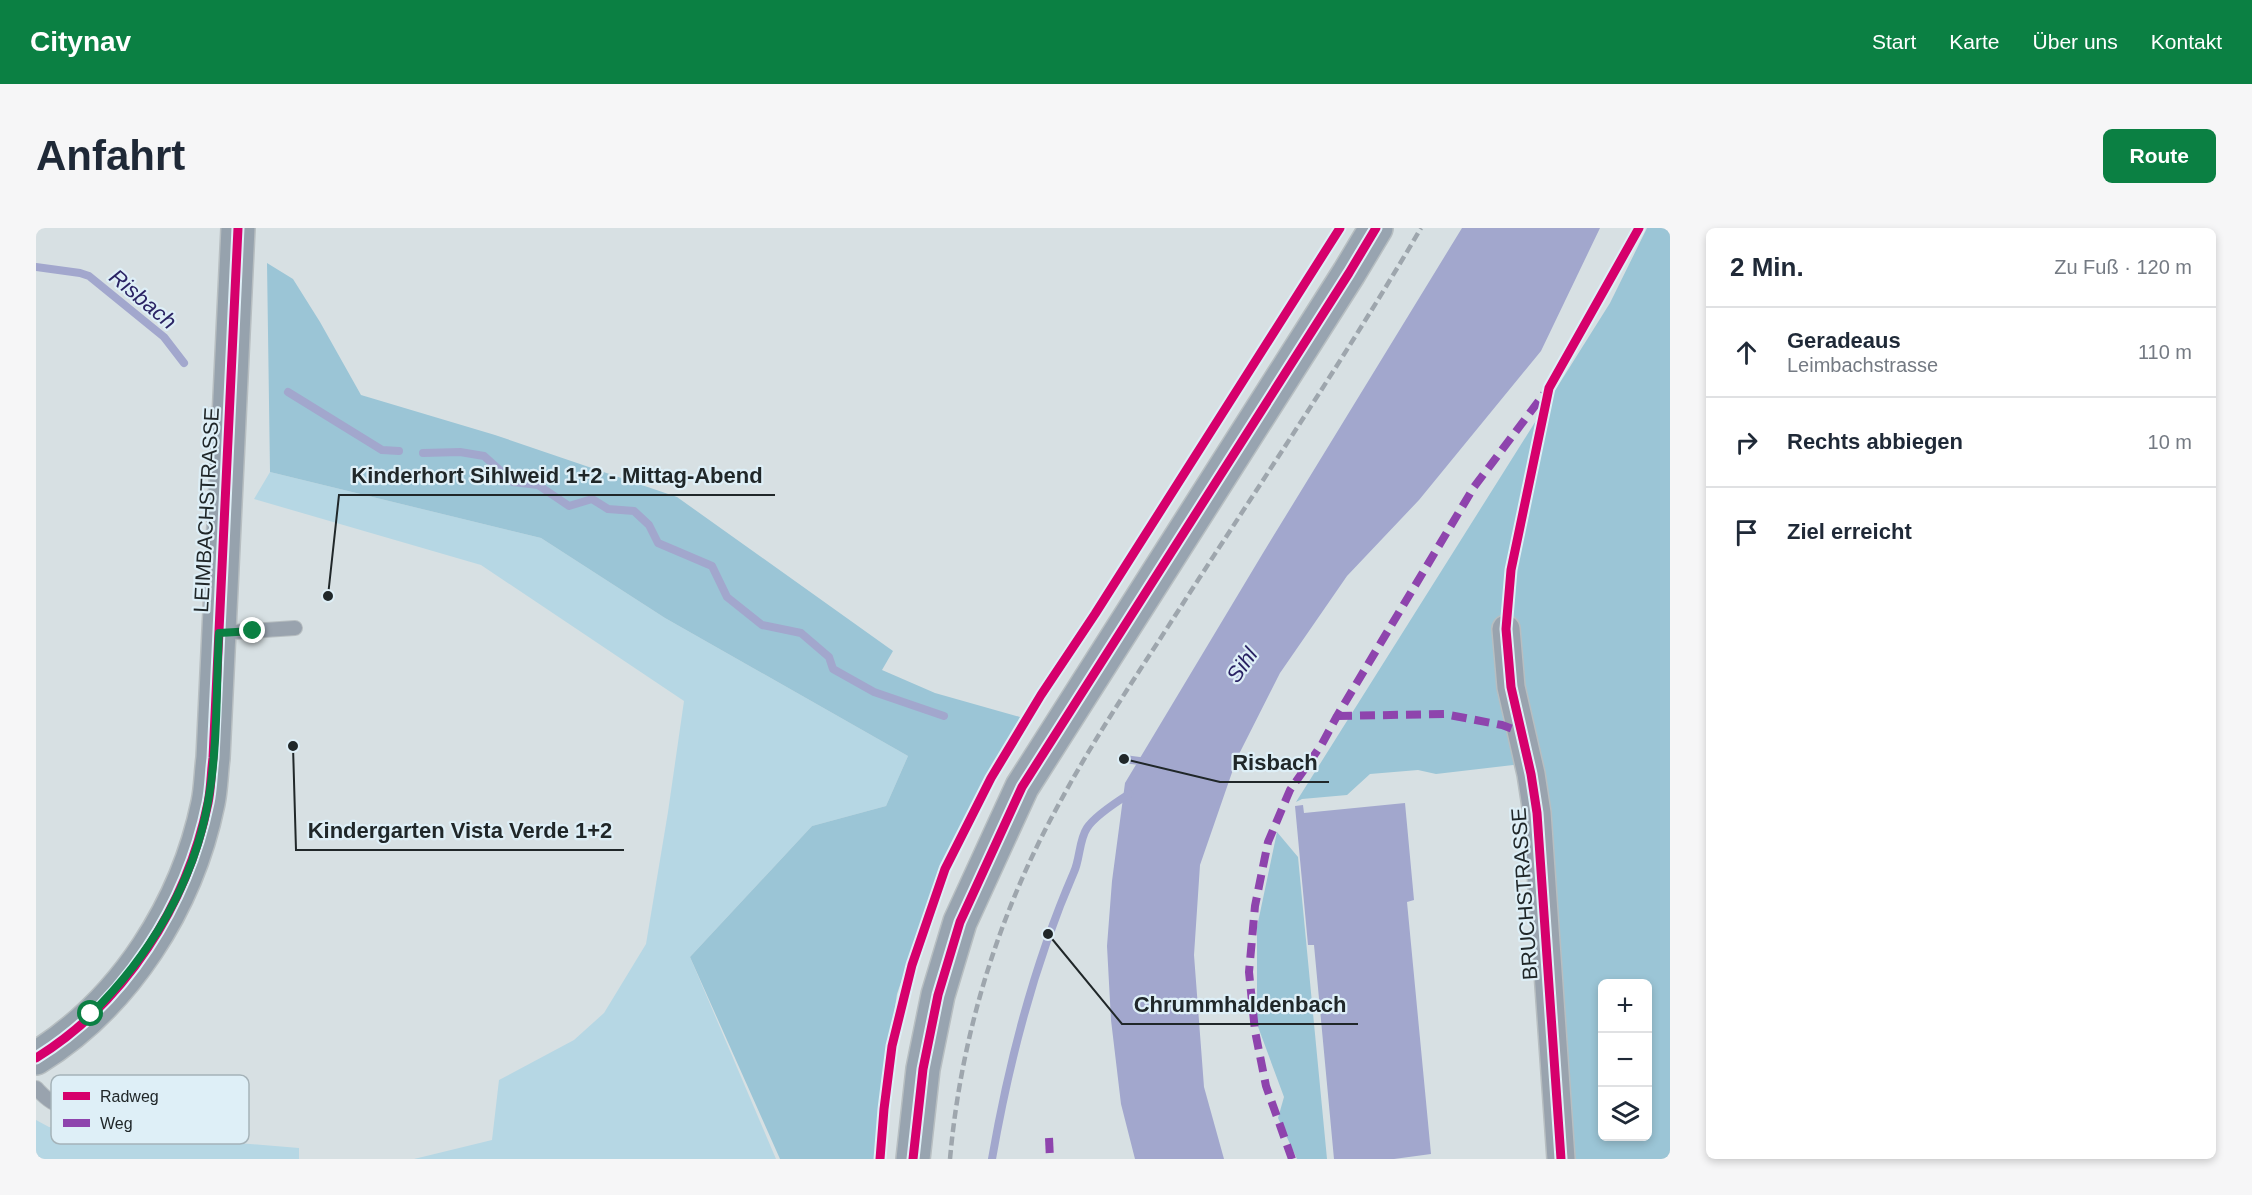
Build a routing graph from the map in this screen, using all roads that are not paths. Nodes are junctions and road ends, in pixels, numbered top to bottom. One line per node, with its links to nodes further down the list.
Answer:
1 (238, 228): 5 (street, LEIMBACHSTRASSE)
2 (1376, 228): 9 (main road)
3 (295, 628): 5 (lane)
4 (1506, 629): 10 (street, BRUCHSTRASSE)
5 (219, 633): 6 (street, LEIMBACHSTRASSE)
6 (36, 1058)
7 (36, 1088): 8 (lane)
8 (51, 1102)
9 (913, 1159)
10 (1561, 1159)

